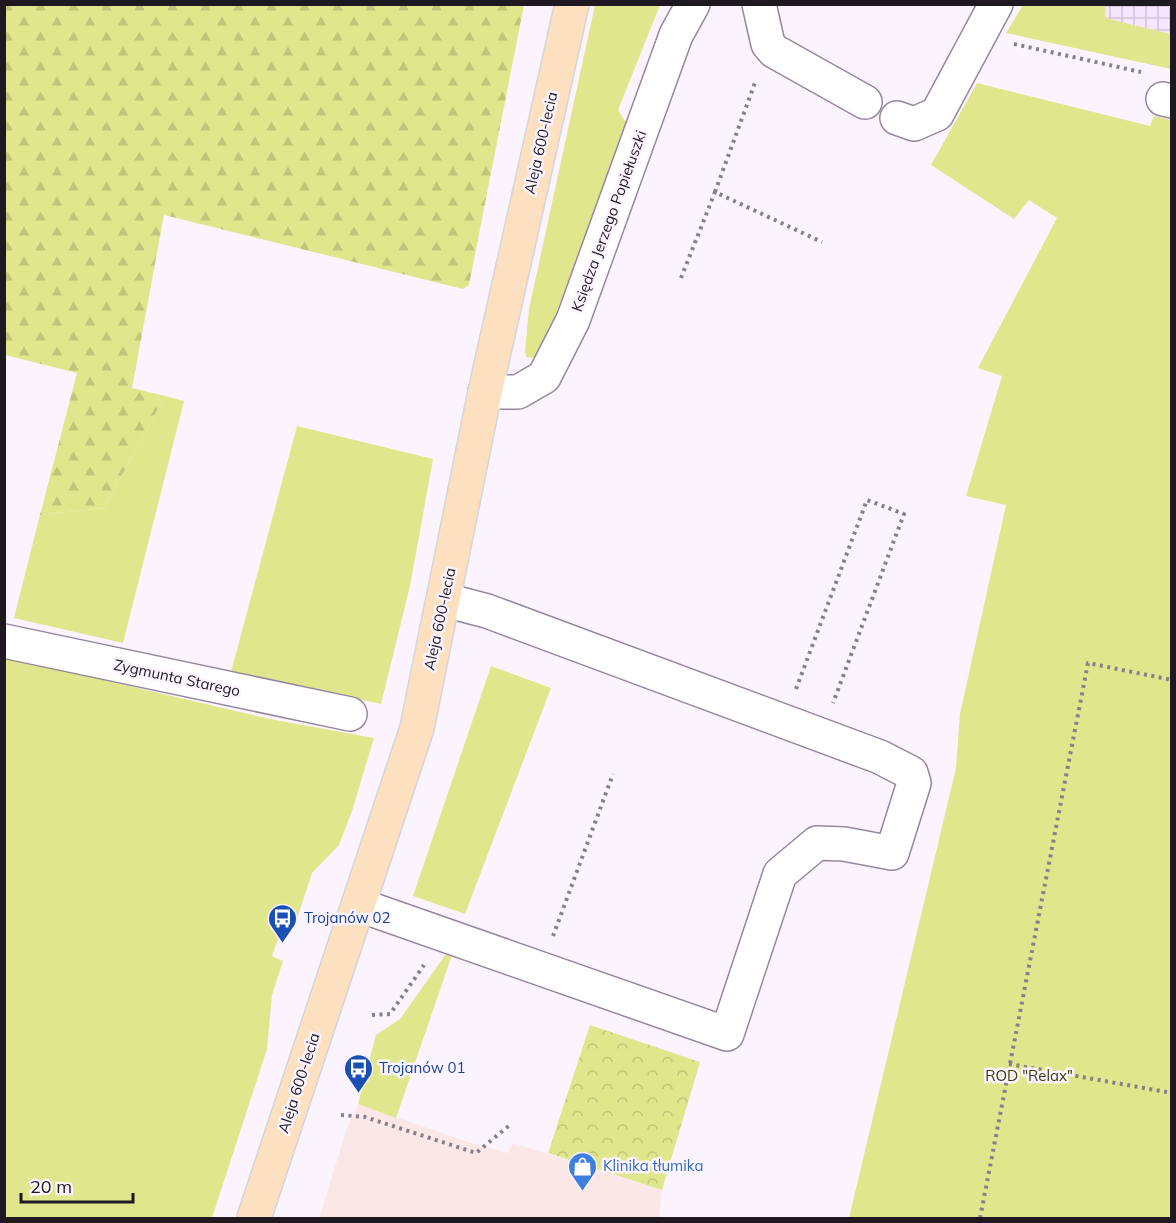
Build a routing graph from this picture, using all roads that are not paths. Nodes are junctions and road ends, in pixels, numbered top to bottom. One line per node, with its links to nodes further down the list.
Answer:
1 (572, 4): 7 (main road, Aleja 600-lecia)
2 (693, 4): 7 (street, Księdza Jerzego Popiełuszki)
3 (759, 4): 5 (street)
4 (988, 18): 6 (street)
5 (865, 102)
6 (897, 117)
7 (485, 392): 8 (main road, Aleja 600-lecia)
8 (445, 600): 11 (main road, Aleja 600-lecia); 11 (street)
9 (4, 642): 10 (street, Zygmunta Starego)
10 (350, 714)
11 (358, 905): 12 (main road, Aleja 600-lecia)
12 (254, 1218)

